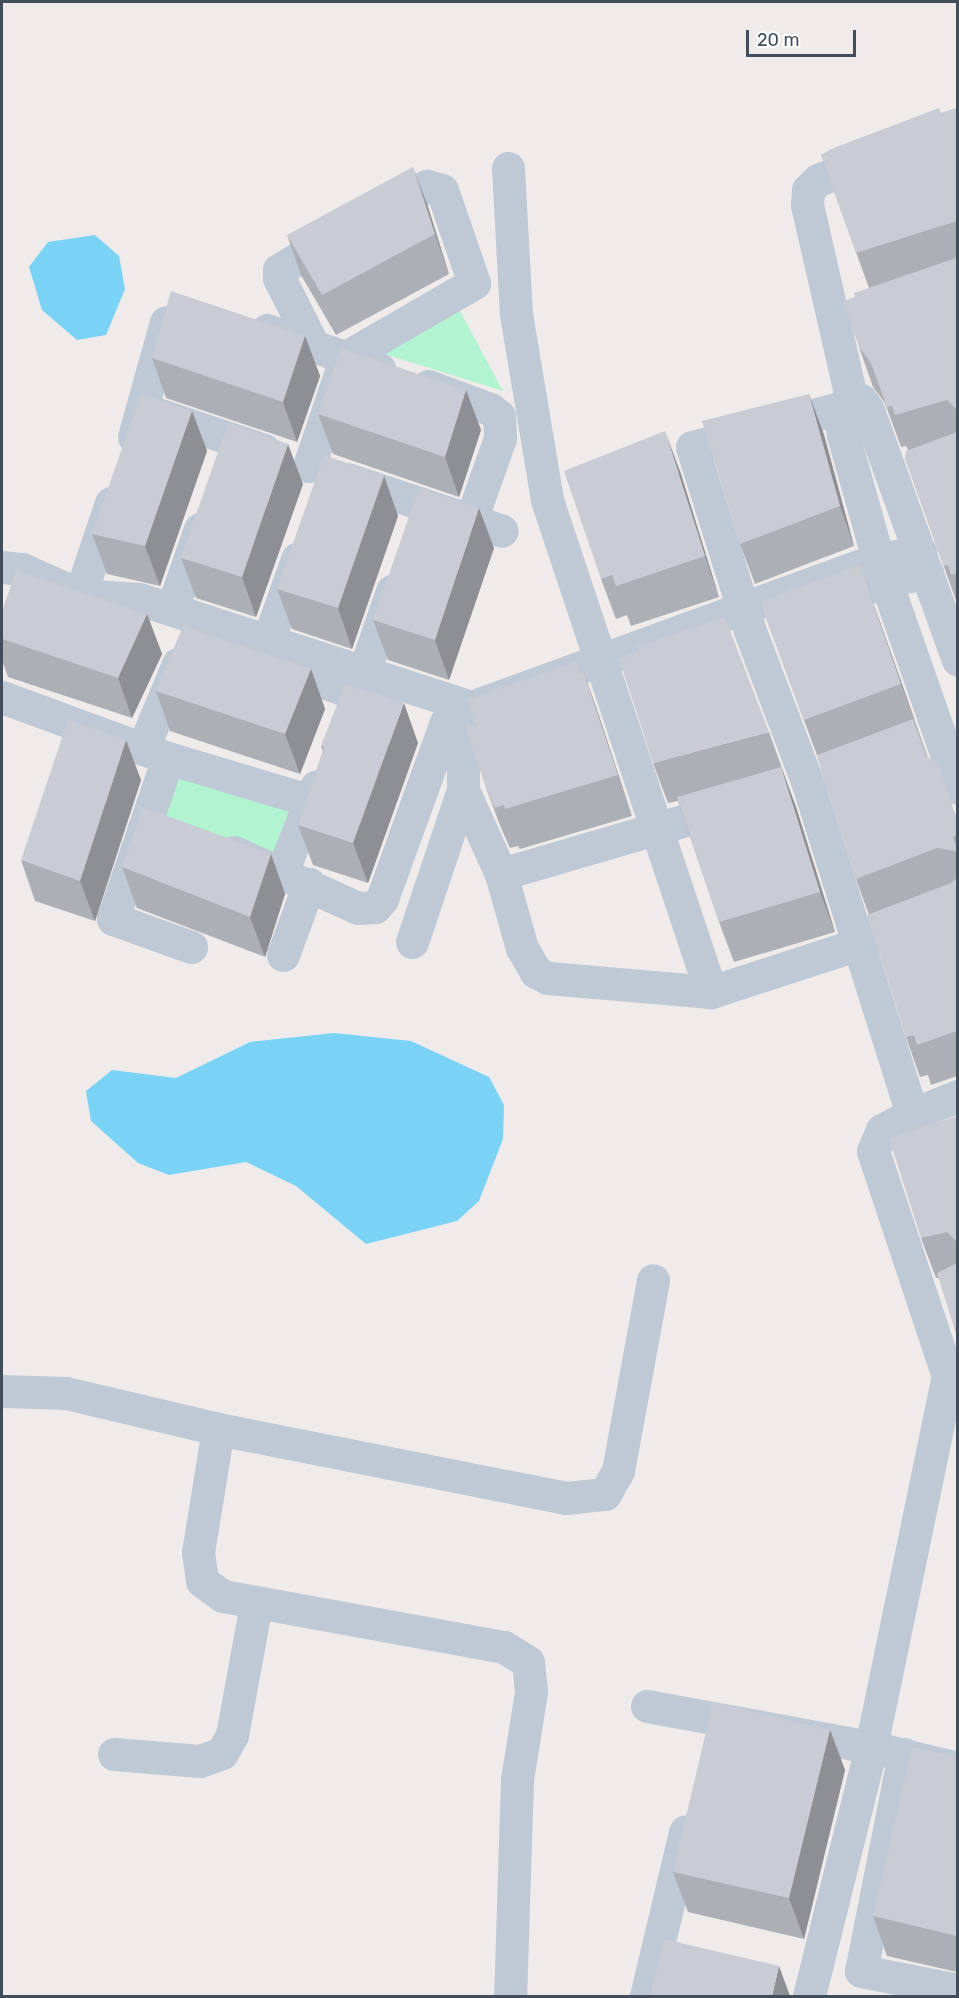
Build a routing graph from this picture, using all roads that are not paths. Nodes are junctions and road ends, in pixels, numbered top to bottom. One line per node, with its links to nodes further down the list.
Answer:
1 (957, 126): 7 (street)
2 (508, 168): 16 (street)
3 (196, 306): 8 (street)
4 (239, 321): 5 (street)
5 (314, 347): 6 (street); 6 (street)
6 (346, 357): 13 (street); 18 (street)
7 (846, 402): 10 (street); 14 (street); 23 (street)
8 (144, 410): 9 (street); 24 (street)
9 (231, 439): 13 (street); 26 (street)
10 (692, 447): 11 (street); 27 (street)
11 (659, 459)
12 (926, 470): 14 (street)
13 (318, 477): 17 (street)
14 (895, 480): 21 (street)
15 (580, 488): 16 (street)
16 (547, 500): 32 (street)
17 (422, 504): 18 (street); 33 (street)
18 (471, 520): 20 (street)
19 (308, 528): 29 (street)
20 (502, 531)
21 (923, 562): 23 (street); 30 (street)
22 (12, 568): 24 (street); 25 (street)
23 (883, 570): 27 (street); 31 (street)
24 (92, 596): 26 (street); 28 (street)
25 (12, 600)
26 (172, 609): 29 (street)
27 (746, 619): 32 (street); 42 (street)
28 (189, 638): 33 (street); 39 (street)
29 (268, 641): 33 (street)
30 (956, 649): 31 (street)
31 (917, 663): 37 (street)
32 (602, 670): 35 (street); 47 (street)
33 (358, 682): 35 (street); 36 (street)
34 (2, 696): 39 (street)
35 (460, 719): 44 (street); 51 (street)
36 (340, 725)
37 (939, 735): 38 (street); 43 (street)
38 (906, 747)
39 (155, 753): 45 (street); 46 (street)
40 (327, 757): 45 (street)
41 (841, 772): 42 (street)
42 (808, 784): 47 (street); 54 (street)
43 (957, 788)
44 (463, 790): 50 (street); 53 (street)
45 (310, 801): 51 (street)
46 (149, 816): 48 (street); 55 (street)
47 (654, 828): 50 (street); 57 (street)
48 (180, 829)
49 (210, 842): 51 (street)
50 (501, 874): 57 (street)
51 (296, 878): 56 (street)
52 (957, 906): 54 (street)
53 (412, 942)
54 (859, 944): 57 (street); 59 (street)
55 (191, 947)
56 (283, 956)
57 (711, 992)
58 (957, 1096): 59 (street)
59 (912, 1114): 62 (street)
60 (653, 1281): 65 (street)
61 (957, 1291): 62 (street)
62 (924, 1302): 63 (street)
63 (953, 1390): 68 (street)
64 (2, 1391): 65 (street)
65 (218, 1429): 66 (street)
66 (256, 1604): 69 (street); 75 (street)
67 (647, 1706): 68 (street)
68 (871, 1747): 70 (street); 77 (street)
69 (114, 1754)
70 (904, 1755): 71 (street); 73 (street)
71 (957, 1768)
72 (692, 1799): 76 (street)
73 (858, 1984): 74 (street)
74 (957, 1990)
75 (510, 1996)
76 (646, 1996)
77 (809, 1996)

